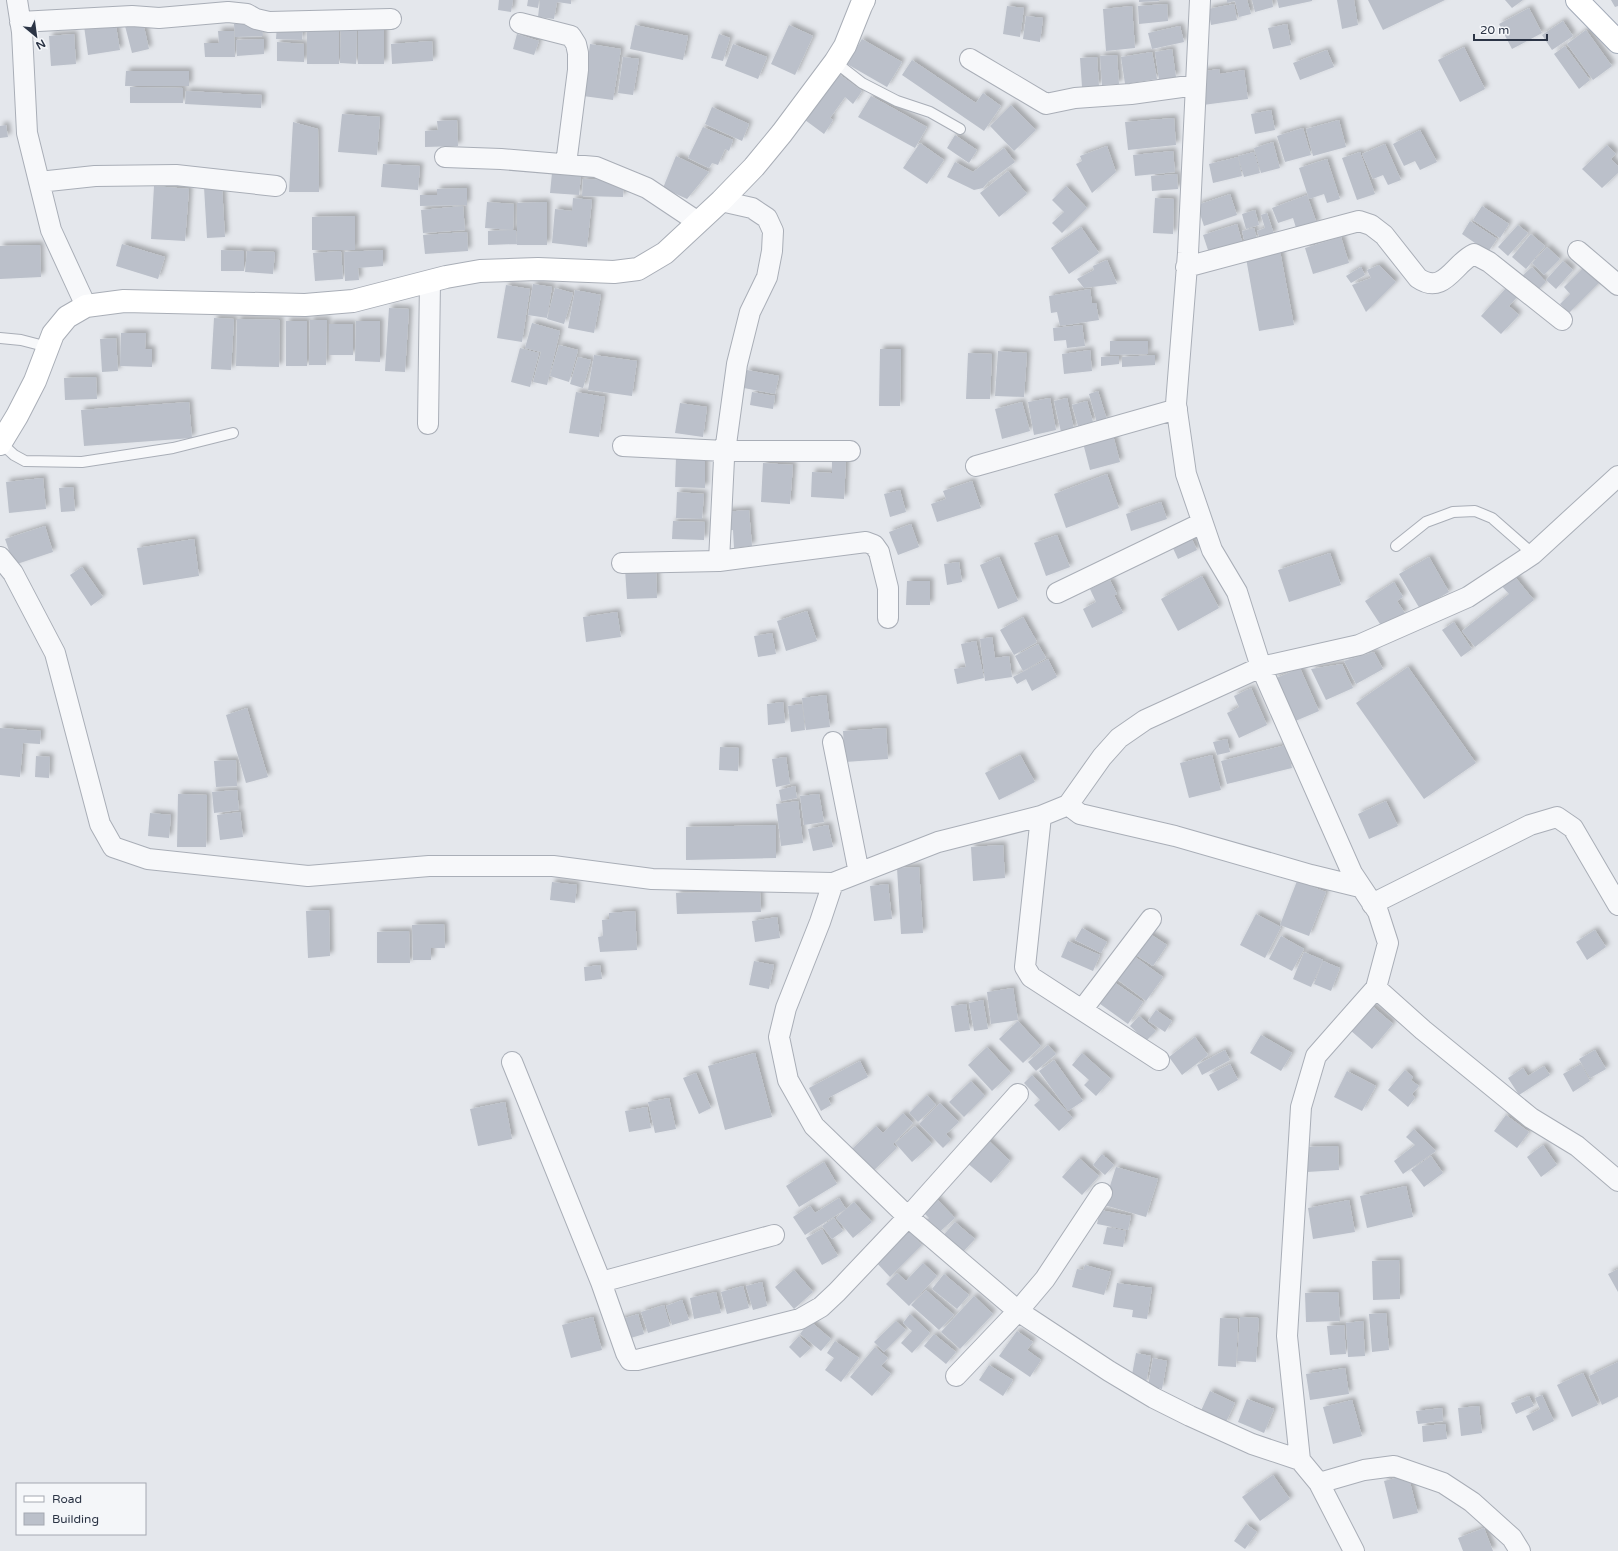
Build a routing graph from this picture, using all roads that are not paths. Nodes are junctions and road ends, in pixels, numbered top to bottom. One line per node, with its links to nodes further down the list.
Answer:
1 (17, 0): 6 (street)
2 (864, 0): 10 (street)
3 (1200, 0): 11 (street)
4 (1577, 0): 8 (street)
5 (391, 19): 6 (street)
6 (20, 22): 15 (street)
7 (520, 23): 14 (street)
8 (1618, 42)
9 (970, 59): 11 (street)
10 (835, 62): 12 (lane); 17 (street)
11 (1196, 86): 20 (street)
12 (960, 129)
13 (445, 157): 14 (street)
14 (566, 164): 18 (street)
15 (39, 182): 16 (street); 23 (street)
16 (276, 186)
17 (721, 201): 18 (street); 33 (street)
18 (698, 222): 21 (street)
19 (1578, 251): 22 (street)
20 (1186, 267): 24 (street); 27 (street)
21 (430, 281): 23 (street); 28 (street)
22 (1618, 285)
23 (86, 306): 26 (street)
24 (1562, 320)
25 (0, 338): 26 (lane)
26 (48, 347): 30 (street)
27 (1177, 409): 34 (street); 36 (street)
28 (428, 424)
29 (233, 433): 30 (lane)
30 (0, 444)
31 (623, 446): 33 (street)
32 (850, 451): 33 (street)
33 (725, 452): 40 (street)
34 (976, 466)
35 (1618, 476): 38 (street)
36 (1202, 523): 42 (street); 44 (street)
37 (1396, 546): 38 (lane)
38 (1533, 554): 44 (street)
39 (0, 558): 49 (street)
40 (719, 561): 41 (street); 43 (street)
41 (622, 562)
42 (1057, 593)
43 (888, 618)
44 (1261, 667): 46 (street); 50 (street)
45 (833, 742): 48 (street)
46 (1068, 805): 47 (street); 50 (street)
47 (1041, 816): 48 (street); 55 (street)
48 (859, 873): 49 (street)
49 (833, 884): 61 (street)
50 (1360, 887): 51 (street)
51 (1372, 904): 52 (street); 54 (street)
52 (1618, 905)
53 (1151, 919): 55 (street)
54 (1376, 988): 59 (street); 66 (street)
55 (1082, 1010): 56 (street)
56 (1159, 1060)
57 (512, 1062): 63 (street)
58 (1018, 1094): 61 (street)
59 (1618, 1180)
60 (1102, 1193): 64 (street)
61 (908, 1217): 63 (street); 64 (street)
62 (774, 1235): 63 (street)
63 (601, 1282)
64 (1018, 1311): 65 (street); 66 (street)
65 (956, 1376)
66 (1300, 1460): 67 (street)
67 (1319, 1483): 68 (street); 69 (street)
68 (1354, 1551)
69 (1520, 1551)

